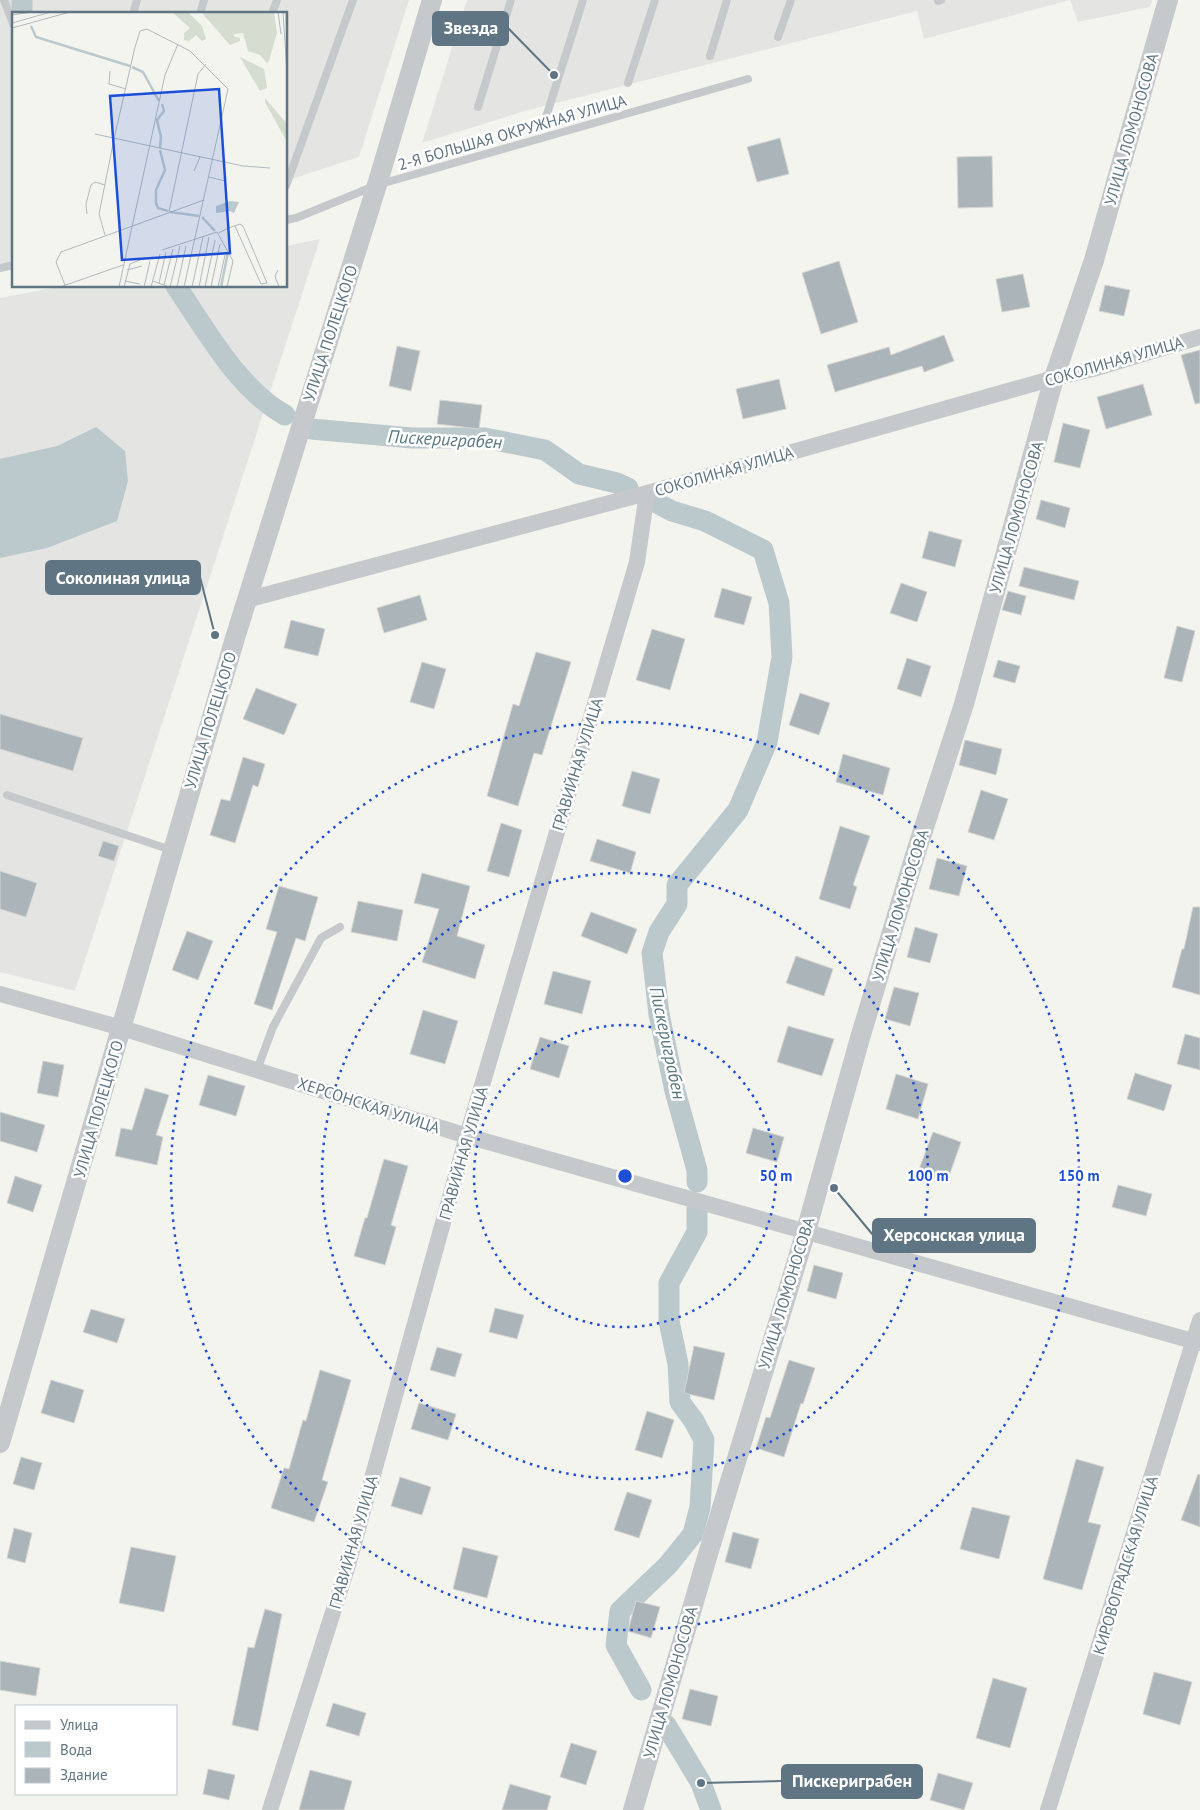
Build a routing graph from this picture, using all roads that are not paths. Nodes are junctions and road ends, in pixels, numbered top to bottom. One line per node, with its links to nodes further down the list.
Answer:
1 (4, 0): 12 (lane)
2 (277, 0): 11 (lane)
3 (353, 0): 19 (lane)
4 (432, 0): 20 (street, УЛИЦА ПОЛЕЦКОГО)
5 (512, 0): 17 (lane)
6 (583, 0): 18 (lane)
7 (655, 0): 16 (lane)
8 (728, 0): 14 (lane)
9 (791, 0): 13 (lane)
10 (1168, 0): 23 (street, УЛИЦА ЛОМОНОСОВА)
11 (273, 12)
12 (12, 21)
13 (778, 37)
14 (710, 56)
15 (748, 79): 20 (lane, 2-Я БОЛЬШАЯ ОКРУЖНАЯ УЛИЦА)
16 (628, 83)
17 (478, 107)
18 (547, 114)
19 (288, 180)
20 (377, 185): 21 (lane, 2-Я БОЛЬШАЯ ОКРУЖНАЯ УЛИЦА); 25 (street, УЛИЦА ПОЛЕЦКОГО)
21 (288, 220)
22 (1200, 337): 23 (street, СОКОЛИНАЯ УЛИЦА)
23 (1054, 378): 24 (street, СОКОЛИНАЯ УЛИЦА); 33 (street, УЛИЦА ЛОМОНОСОВА)
24 (647, 493): 25 (street, СОКОЛИНАЯ УЛИЦА); 32 (street, ГРАВИЙНАЯ УЛИЦА)
25 (246, 600): 27 (street, УЛИЦА ПОЛЕЦКОГО)
26 (7, 795): 27 (lane)
27 (171, 850): 30 (street, УЛИЦА ПОЛЕЦКОГО)
28 (340, 927): 31 (lane)
29 (0, 994): 30 (street, ХЕРСОНСКАЯ УЛИЦА)
30 (122, 1028): 31 (street, ХЕРСОНСКАЯ УЛИЦА); 36 (street, УЛИЦА ПОЛЕЦКОГО)
31 (257, 1070): 32 (street, ХЕРСОНСКАЯ УЛИЦА)
32 (467, 1136): 33 (street, ХЕРСОНСКАЯ УЛИЦА); 37 (street, ГРАВИЙНАЯ УЛИЦА)
33 (806, 1231): 35 (street, ХЕРСОНСКАЯ УЛИЦА); 38 (street, УЛИЦА ЛОМОНОСОВА)
34 (1200, 1320): 35 (street, КИРОВОГРАДСКАЯ УЛИЦА)
35 (1197, 1342): 39 (street, КИРОВОГРАДСКАЯ УЛИЦА)
36 (0, 1443)
37 (270, 1810)
38 (633, 1810)
39 (1048, 1810)

